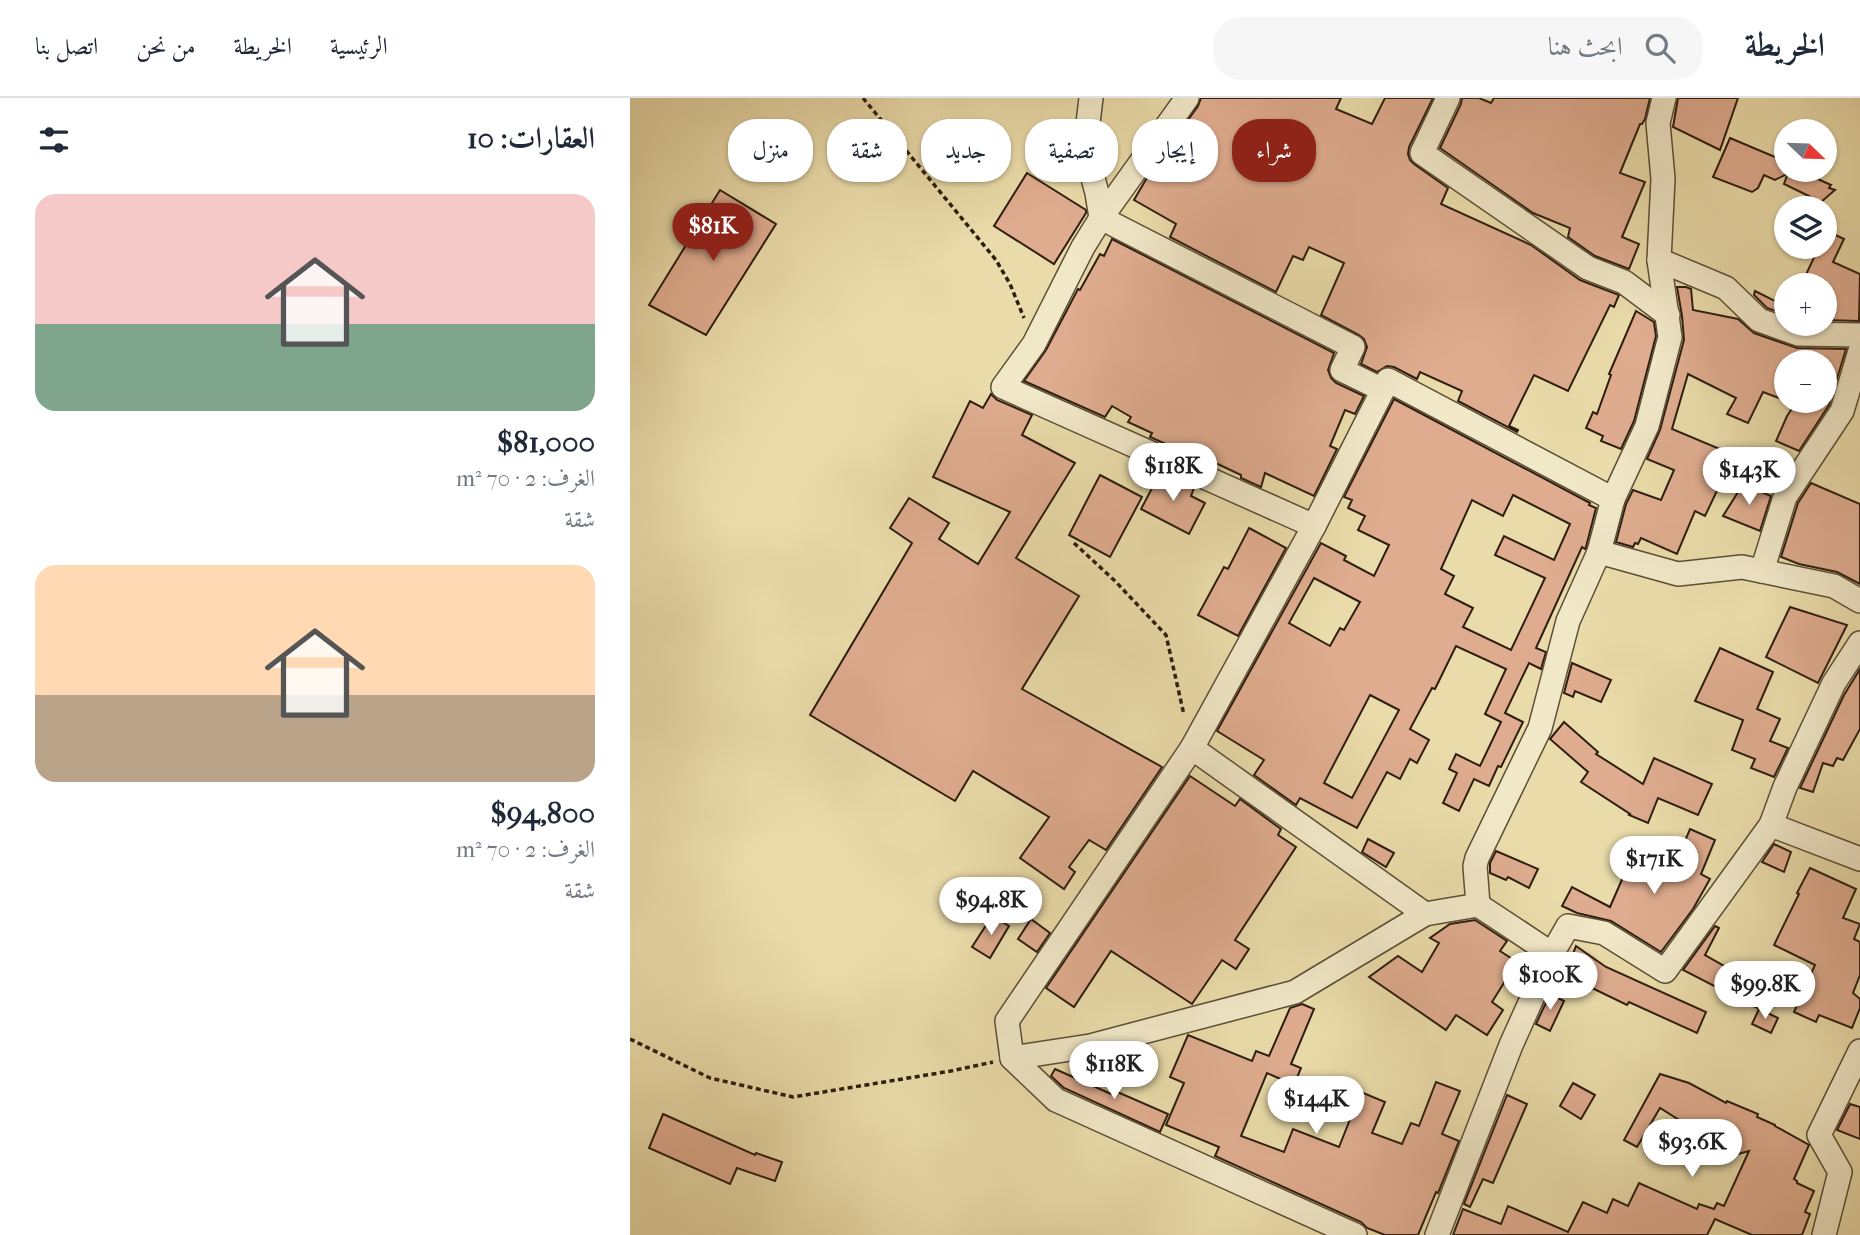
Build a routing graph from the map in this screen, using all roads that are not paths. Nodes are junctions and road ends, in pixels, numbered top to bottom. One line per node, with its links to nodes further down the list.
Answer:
1 (1091, 98): 5 (street)
2 (1187, 98): 5 (street)
3 (1448, 98): 7 (street)
4 (1664, 98): 6 (street)
5 (1101, 218): 10 (street); 12 (street)
6 (1659, 260): 7 (street); 8 (street)
7 (1668, 316): 11 (street)
8 (1860, 335)
9 (1860, 351): 14 (street)
10 (1382, 390): 11 (street); 12 (street)
11 (1613, 499): 13 (street)
12 (1314, 526): 17 (street)
13 (1599, 552): 14 (street); 20 (street)
14 (1762, 571): 15 (street)
15 (1860, 601)
16 (1860, 643): 18 (street)
17 (1192, 748): 21 (street); 24 (street)
18 (1771, 825): 19 (street); 22 (street)
19 (1860, 859)
20 (1478, 905): 21 (street); 22 (street)
21 (1425, 914): 24 (street)
22 (1552, 954): 27 (street)
23 (1860, 1051): 25 (street)
24 (1012, 1058): 26 (street)
25 (1850, 1169): 28 (street)
26 (1355, 1235)
27 (1437, 1235)
28 (1824, 1235)

